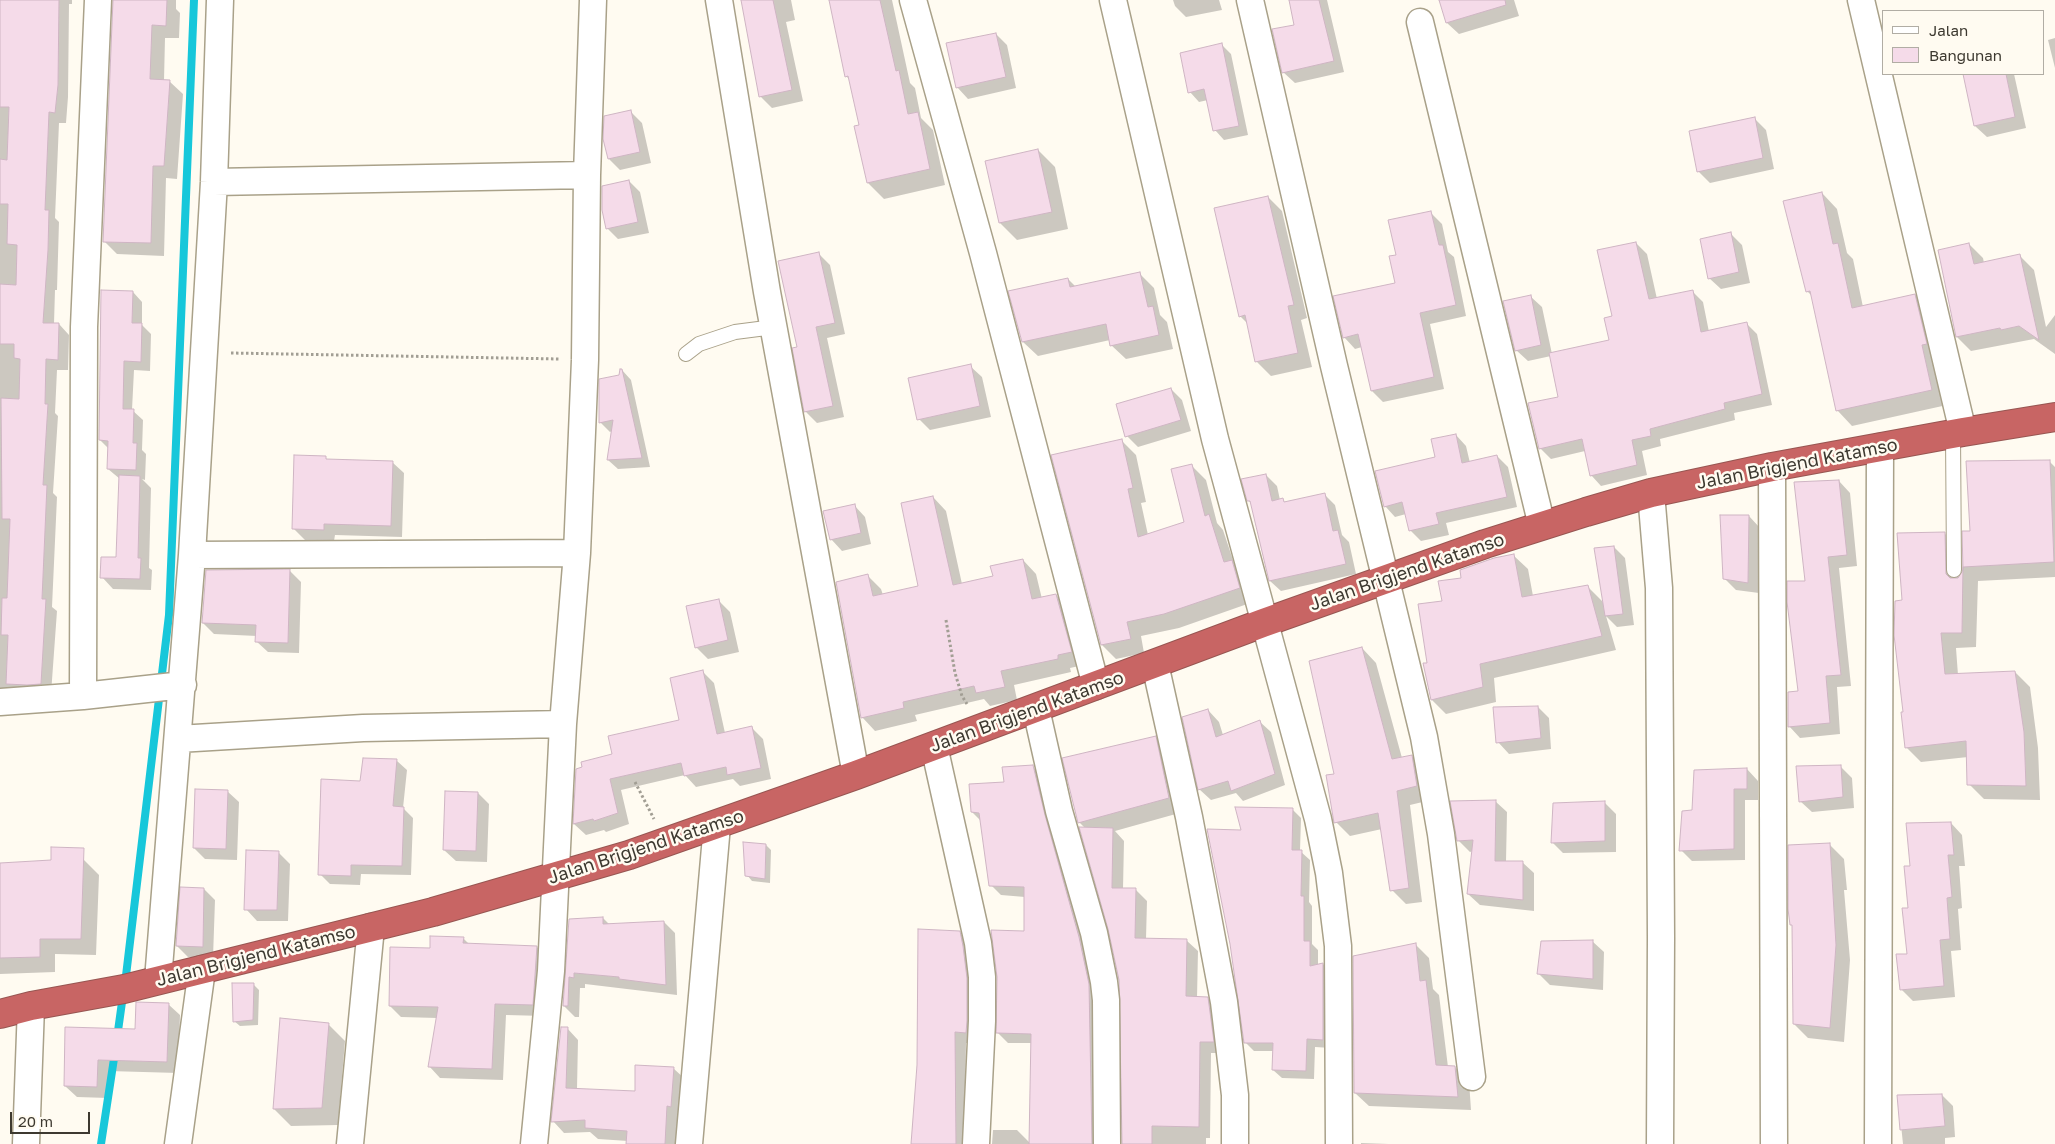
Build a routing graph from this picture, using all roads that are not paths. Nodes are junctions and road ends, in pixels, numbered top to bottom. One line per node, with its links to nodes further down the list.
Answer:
1 (98, 0): 28 (street)
2 (220, 0): 11 (street)
3 (593, 0): 10 (street)
4 (719, 0): 12 (street)
5 (913, 0): 27 (street)
6 (1113, 0): 24 (street)
7 (1250, 0): 23 (street)
8 (1861, 0): 15 (street)
9 (1420, 22): 19 (street)
10 (587, 175): 11 (street); 20 (street)
11 (214, 182): 21 (street)
12 (774, 327): 13 (lane); 34 (street)
13 (686, 354)
14 (2055, 417): 15 (highway, Jalan Brigjend Katamso)
15 (1958, 433): 16 (highway, Jalan Brigjend Katamso); 22 (lane)
16 (1880, 447): 17 (highway, Jalan Brigjend Katamso); 54 (street)
17 (1772, 467): 18 (highway, Jalan Brigjend Katamso); 53 (street)
18 (1652, 493): 19 (highway, Jalan Brigjend Katamso); 52 (street)
19 (1542, 526): 23 (highway, Jalan Brigjend Katamso)
20 (577, 553): 21 (street); 31 (street)
21 (192, 555): 26 (street)
22 (1954, 570)
23 (1387, 579): 24 (highway, Jalan Brigjend Katamso); 42 (street)
24 (1263, 623): 25 (highway, Jalan Brigjend Katamso); 51 (street)
25 (1155, 664): 27 (highway, Jalan Brigjend Katamso); 50 (street)
26 (183, 685): 28 (street); 32 (street)
27 (1096, 686): 30 (highway, Jalan Brigjend Katamso)
28 (83, 696): 29 (street)
29 (0, 702)
30 (1036, 709): 33 (highway, Jalan Brigjend Katamso); 49 (street)
31 (563, 724): 32 (street); 36 (street)
32 (178, 739): 39 (street)
33 (934, 746): 34 (highway, Jalan Brigjend Katamso); 48 (street)
34 (856, 775): 35 (highway, Jalan Brigjend Katamso)
35 (717, 825): 36 (highway, Jalan Brigjend Katamso); 47 (street)
36 (555, 877): 37 (highway, Jalan Brigjend Katamso); 46 (street)
37 (370, 927): 38 (highway, Jalan Brigjend Katamso); 45 (street)
38 (202, 968): 39 (highway, Jalan Brigjend Katamso); 44 (street)
39 (158, 980): 40 (highway, Jalan Brigjend Katamso)
40 (31, 1006): 41 (highway, Jalan Brigjend Katamso); 43 (street)
41 (0, 1014)
42 (1472, 1078)
43 (26, 1144)
44 (178, 1144)
45 (350, 1144)
46 (534, 1144)
47 (689, 1144)
48 (976, 1144)
49 (1107, 1144)
50 (1235, 1144)
51 (1339, 1144)
52 (1660, 1144)
53 (1774, 1144)
54 (1878, 1144)

